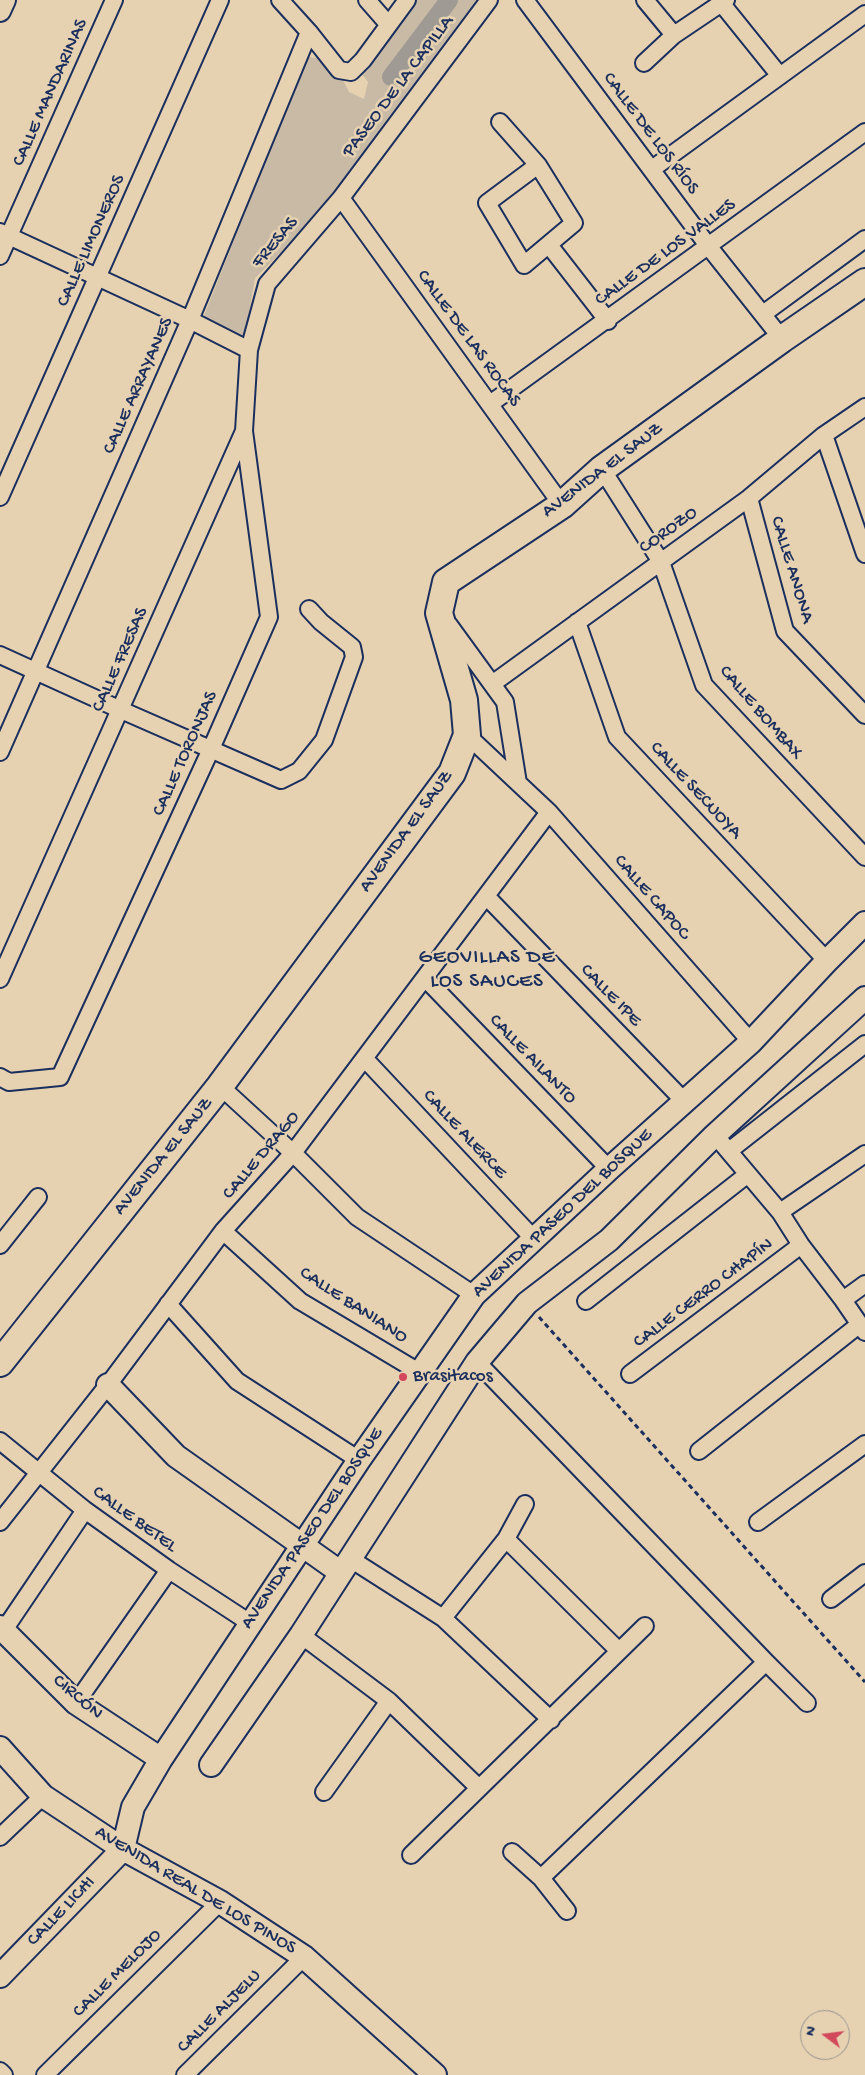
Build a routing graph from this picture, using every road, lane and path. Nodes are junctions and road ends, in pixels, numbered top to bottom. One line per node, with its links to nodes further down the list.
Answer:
1 (5, 0): 11 (street)
2 (114, 0): 23 (street, CALLE MANDARINAS)
3 (220, 0): 28 (street, CALLE LIMONEROS)
4 (280, 0): 14 (street)
5 (367, 0): 13 (street)
6 (407, 0): 13 (street)
7 (489, 0): 22 (street, PASEO DE LA CAPILLA)
8 (525, 0): 21 (street, CALLE DE LOS RÍOS)
9 (645, 0): 15 (street)
10 (724, 2): 15 (street); 17 (street)
11 (0, 11)
12 (865, 14): 17 (street)
13 (388, 24): 14 (street)
14 (309, 32): 31 (street, CALLE ARRAYANES)
15 (674, 35): 16 (street)
16 (644, 63)
17 (780, 76): 21 (street)
18 (500, 122): 20 (street)
19 (865, 132): 26 (street, CALLE DE LOS VALLES)
20 (538, 165): 25 (street); 25 (street)
21 (652, 170): 26 (street, CALLE DE LOS RÍOS)
22 (341, 198): 34 (street, FRESAS); 35 (street, CALLE DE LAS ROCAS)
23 (4, 234): 27 (street, CALLE MANDARINAS); 28 (street)
24 (865, 239): 30 (street)
25 (549, 245): 32 (street)
26 (709, 247): 30 (street, CALLE DE LOS RÍOS); 32 (street, CALLE DE LOS VALLES)
27 (0, 256)
28 (97, 278): 31 (street); 40 (street, CALLE LIMONEROS)
29 (865, 282): 33 (main road, AVENIDA EL SAUZ)
30 (763, 314): 33 (street, CALLE DE LOS RÍOS)
31 (190, 320): 34 (street); 49 (street, CALLE ARRAYANES)
32 (608, 321): 35 (street, CALLE DE LOS VALLES)
33 (782, 339): 39 (main road, AVENIDA EL SAUZ)
34 (249, 350): 37 (street, CALLE FRESAS)
35 (490, 404): 42 (street, CALLE DE LAS ROCAS)
36 (865, 407): 38 (street, COROZO)
37 (244, 431): 51 (street, CALLE FRESAS); 54 (street, CALLE TORONJAS)
38 (824, 435): 41 (street, COROZO); 43 (street)
39 (602, 469): 42 (main road, AVENIDA EL SAUZ); 44 (street, CALLE BOMBAX)
40 (0, 498)
41 (749, 498): 44 (street, COROZO); 52 (street, CALLE ANONA)
42 (562, 505): 46 (main road, AVENIDA EL SAUZ)
43 (865, 554)
44 (661, 562): 47 (street, COROZO); 58 (street, CALLE BOMBAX)
45 (309, 609): 54 (street)
46 (439, 613): 50 (street); 53 (main road, AVENIDA EL SAUZ)
47 (577, 622): 50 (street, COROZO); 61 (street, CALLE SECUOYA)
48 (0, 655): 49 (street)
49 (37, 671): 51 (street); 55 (street, CALLE ARRAYANES)
50 (492, 684): 56 (street)
51 (121, 710): 54 (street); 63 (street, CALLE FRESAS)
52 (865, 715)
53 (467, 735): 56 (street, CALLE CAPOC); 69 (main road, AVENIDA EL SAUZ)
54 (211, 749): 68 (street, CALLE TORONJAS)
55 (0, 752)
56 (518, 784): 57 (street, CALLE CAPOC)
57 (549, 812): 59 (street, CALLE DRAGO); 65 (street, CALLE CAPOC)
58 (865, 857)
59 (486, 896): 62 (street, CALLE DRAGO); 70 (street, CALLE IPE)
60 (865, 923): 61 (main road, AVENIDA PASEO DEL BOSQUE)
61 (827, 961): 65 (main road, AVENIDA PASEO DEL BOSQUE)
62 (425, 978): 67 (street, CALLE DRAGO); 74 (street, CALLE AILANTO)
63 (0, 979)
64 (863, 1002): 71 (main road)
65 (751, 1042): 70 (main road, AVENIDA PASEO DEL BOSQUE)
66 (865, 1044): 71 (street)
67 (365, 1059): 72 (street, CALLE DRAGO); 79 (street, CALLE ALERCE)
68 (4, 1079)
69 (220, 1086): 72 (street); 90 (main road, AVENIDA EL SAUZ)
70 (685, 1102): 74 (main road, AVENIDA PASEO DEL BOSQUE)
71 (722, 1143): 75 (street); 86 (main road)
72 (294, 1153): 78 (street, CALLE DRAGO); 83 (street)
73 (865, 1154): 77 (street)
74 (609, 1169): 79 (main road, AVENIDA PASEO DEL BOSQUE)
75 (748, 1174): 77 (street); 84 (street)
76 (38, 1197): 80 (street)
77 (780, 1212): 81 (street)
78 (223, 1231): 87 (street, CALLE DRAGO); 91 (street, CALLE BANIANO)
79 (534, 1238): 83 (main road, AVENIDA PASEO DEL BOSQUE)
80 (0, 1245)
81 (801, 1245): 85 (street); 92 (street, CALLE CERRO CHAPÍN)
82 (865, 1284): 85 (street)
83 (474, 1295): 91 (main road, AVENIDA PASEO DEL BOSQUE)
84 (586, 1300)
85 (843, 1300): 88 (street)
86 (527, 1303): 89 (main road); 116 (path)
87 (168, 1304): 93 (street, CALLE DRAGO); 97 (street)
88 (863, 1328): 96 (street)
89 (477, 1362): 105 (main road); 115 (street)
90 (0, 1363)
91 (419, 1372): 97 (main road, AVENIDA PASEO DEL BOSQUE)
92 (630, 1374)
93 (108, 1385): 98 (street, CALLE DRAGO); 104 (main road)
94 (0, 1441): 98 (street, CALLE BETEL)
95 (865, 1444): 102 (street)
96 (699, 1451)
97 (359, 1460): 104 (main road, AVENIDA PASEO DEL BOSQUE)
98 (40, 1473): 100 (street, CALLE BETEL); 101 (street, CALLE DRAGO)
99 (526, 1504): 103 (street)
100 (85, 1510): 106 (street, CALLE BETEL); 112 (street)
101 (0, 1522)
102 (758, 1522)
103 (506, 1539): 109 (street); 114 (street)
104 (302, 1545): 105 (main road); 110 (main road, AVENIDA PASEO DEL BOSQUE)
105 (345, 1565): 109 (street); 113 (main road)
106 (168, 1570): 110 (street, CALLE BETEL); 119 (street)
107 (865, 1573): 108 (street)
108 (832, 1599)
109 (443, 1618): 120 (street)
110 (250, 1623): 122 (main road, AVENIDA PASEO DEL BOSQUE)
111 (645, 1626): 114 (street)
112 (2, 1628): 119 (main road, CIRCÓN)
113 (301, 1635): 117 (street); 123 (main road)
114 (619, 1651): 120 (street)
115 (766, 1662): 118 (street); 131 (street)
116 (865, 1682)
117 (389, 1701): 124 (street); 125 (street)
118 (807, 1702)
119 (76, 1703): 122 (main road, CIRCÓN)
120 (551, 1720): 124 (street)
121 (0, 1748): 126 (main road, AVENIDA REAL DE LOS PINOS)
122 (161, 1759): 128 (main road, AVENIDA PASEO DEL BOSQUE)
123 (211, 1765)
124 (479, 1788): 130 (street)
125 (324, 1792)
126 (43, 1796): 127 (street); 128 (main road, AVENIDA REAL DE LOS PINOS)
127 (0, 1837)
128 (124, 1849): 132 (main road, AVENIDA REAL DE LOS PINOS); 135 (main road, CALLE LICHI)
129 (512, 1852): 131 (street)
130 (410, 1855)
131 (542, 1878): 133 (street)
132 (220, 1902): 134 (main road, AVENIDA REAL DE LOS PINOS); 138 (street, CALLE MELOJO)
133 (568, 1911)
134 (304, 1957): 139 (street, CALLE ALJELU); 140 (main road, AVENIDA REAL DE LOS PINOS)
135 (0, 1976)
136 (0, 2071): 137 (street)
137 (4, 2075)
138 (45, 2075)
139 (185, 2075)
140 (435, 2075)

